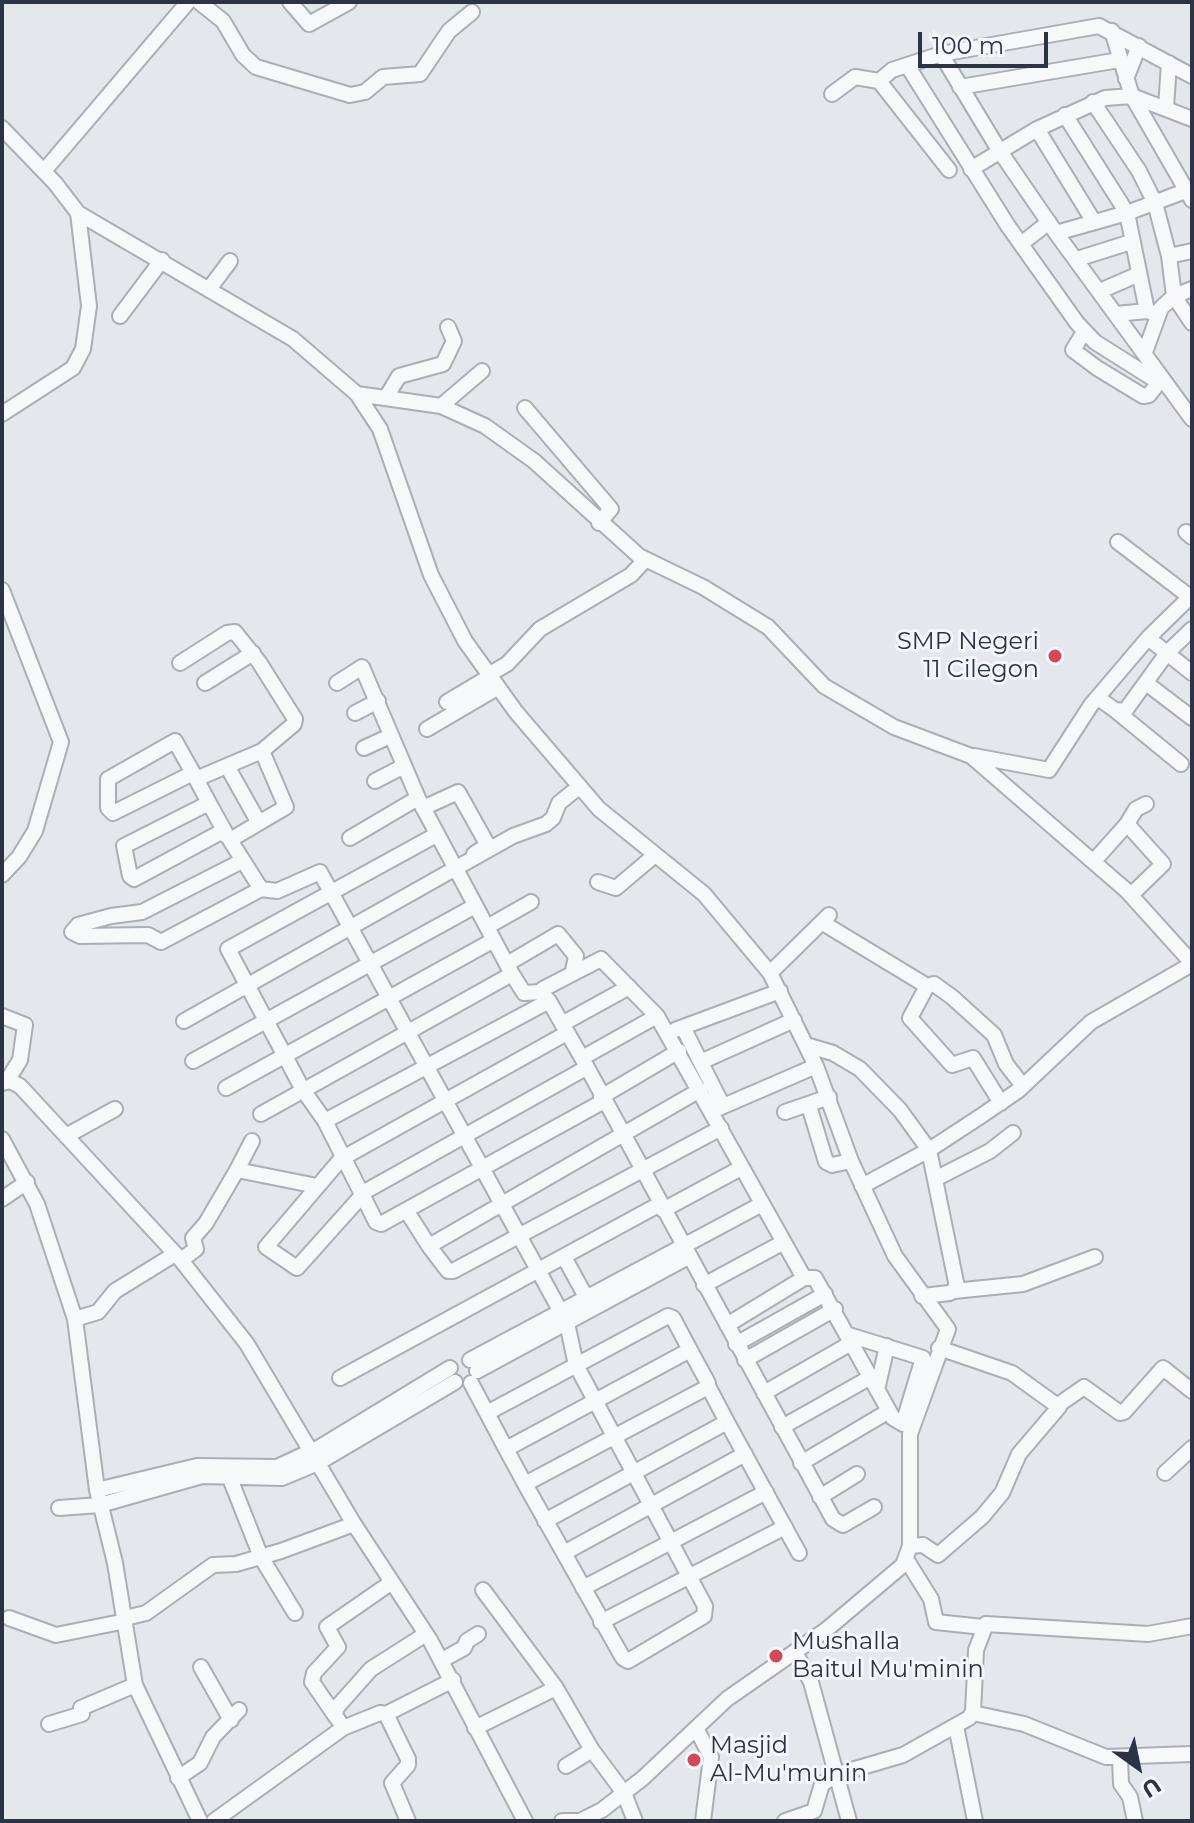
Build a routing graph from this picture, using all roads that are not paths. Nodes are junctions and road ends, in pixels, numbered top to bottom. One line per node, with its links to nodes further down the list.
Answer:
1 (188, 2): 27 (street)
2 (199, 2): 5 (street)
3 (290, 2): 4 (street)
4 (349, 2)
5 (472, 12)
6 (1112, 31): 7 (street); 8 (street); 9 (street)
7 (1139, 46): 10 (street); 13 (street)
8 (941, 54): 11 (street); 15 (street)
9 (1119, 60): 13 (street); 15 (street)
10 (1169, 63): 12 (street); 19 (street)
11 (907, 65): 14 (street); 25 (street)
12 (1192, 76)
13 (1126, 79): 17 (street)
14 (879, 81): 16 (street); 26 (street)
15 (960, 87): 24 (street)
16 (832, 94)
17 (1132, 96): 18 (street); 19 (street); 28 (street)
18 (1093, 102): 20 (street); 29 (street)
19 (1166, 108): 21 (street)
20 (1065, 115): 23 (street); 31 (street)
21 (1192, 118)
22 (2, 128): 27 (street)
23 (1037, 129): 24 (street); 32 (street)
24 (999, 150): 25 (street); 33 (street)
25 (971, 169): 35 (street)
26 (949, 170)
27 (44, 171): 30 (street)
28 (1190, 195): 29 (street)
29 (1155, 203): 31 (street); 37 (street)
30 (78, 213): 39 (street); 60 (street)
31 (1127, 213): 32 (street); 34 (street)
32 (1094, 222): 33 (street)
33 (1052, 228): 35 (street); 38 (street)
34 (1131, 242): 38 (street); 41 (street)
35 (1021, 244): 51 (street)
36 (1192, 251): 37 (street)
37 (1169, 256): 45 (street)
38 (1077, 259): 44 (street)
39 (162, 260): 42 (street); 48 (street)
40 (230, 261): 42 (street)
41 (1139, 274): 44 (street); 46 (street)
42 (209, 289): 55 (street)
43 (1192, 289): 45 (street)
44 (1100, 291): 47 (street)
45 (1174, 296): 46 (street); 49 (street)
46 (1152, 312): 47 (street); 52 (street)
47 (1116, 314): 52 (street)
48 (120, 316)
49 (1192, 323)
50 (448, 327): 56 (street)
51 (1084, 332): 54 (street); 54 (street)
52 (1145, 352): 54 (street)
53 (482, 371): 58 (street)
54 (1161, 383): 57 (street)
55 (357, 394): 56 (street); 73 (street)
56 (387, 396): 58 (street)
57 (1186, 402): 61 (street)
58 (441, 406): 62 (street)
59 (525, 408): 62 (street)
60 (2, 414)
61 (1192, 419)
62 (599, 523): 64 (street)
63 (1118, 542): 66 (street)
64 (645, 560): 73 (street); 87 (street)
65 (2, 590): 106 (street)
66 (1191, 596): 68 (street)
67 (1192, 629): 70 (street)
68 (1148, 638): 70 (street); 77 (street)
69 (253, 653): 71 (street); 74 (street); 86 (street)
70 (1167, 653): 72 (street); 76 (street)
71 (180, 663)
72 (1192, 673)
73 (492, 680): 79 (street); 83 (street); 93 (street)
74 (205, 683)
75 (337, 683): 78 (street)
76 (1146, 683): 80 (street); 82 (street)
77 (1098, 698): 80 (street); 87 (street)
78 (378, 701): 81 (street); 84 (street)
79 (447, 702)
80 (1115, 710): 88 (street)
81 (355, 713)
82 (1192, 718)
83 (427, 729)
84 (390, 736): 85 (street); 90 (street)
85 (364, 748)
86 (262, 751): 89 (street); 97 (street)
87 (971, 756): 104 (street)
88 (1181, 764)
89 (227, 766): 91 (street); 97 (street)
90 (404, 766): 92 (street); 95 (street)
91 (194, 776): 91 (street); 94 (street)
92 (375, 781)
93 (579, 787): 102 (street); 105 (street)
94 (209, 803): 100 (street); 100 (street)
95 (421, 803): 99 (street); 101 (street); 105 (street)
96 (1146, 804): 98 (street)
97 (259, 823): 100 (street)
98 (1127, 824): 104 (street); 110 (street)
99 (436, 835): 105 (street); 109 (street)
100 (228, 836): 103 (street)
101 (350, 838)
102 (655, 855): 107 (street); 121 (street)
103 (242, 861): 108 (street); 113 (street)
104 (1094, 861): 110 (street)
105 (454, 868): 112 (street); 114 (street)
106 (2, 875)
107 (598, 882)
108 (261, 889): 109 (street); 116 (street)
109 (333, 894): 114 (street); 123 (street)
110 (1131, 895): 118 (street)
111 (531, 902): 115 (street)
112 (475, 906): 115 (street); 117 (street)
113 (142, 912): 116 (street); 116 (street)
114 (351, 929): 117 (street); 123 (street)
115 (490, 934): 119 (street); 127 (street)
116 (152, 937)
117 (371, 963): 127 (street); 132 (street)
118 (1192, 963): 145 (street)
119 (509, 969): 120 (street); 126 (street); 135 (street)
120 (573, 971): 124 (street); 126 (street)
121 (770, 973): 122 (street); 125 (street)
122 (927, 986): 145 (street); 152 (street)
123 (248, 987): 131 (street); 132 (street)
124 (629, 987): 129 (street); 133 (street)
125 (780, 991): 130 (street); 134 (street)
126 (545, 996): 133 (street); 143 (street)
127 (390, 999): 135 (street); 138 (street)
128 (2, 1016): 144 (street)
129 (657, 1016): 134 (street); 141 (street)
130 (794, 1020): 136 (street); 139 (street)
131 (184, 1021)
132 (266, 1021): 138 (street); 140 (street)
133 (565, 1028): 141 (street); 151 (street)
134 (676, 1030): 137 (street); 139 (street)
135 (408, 1031): 143 (street); 147 (street)
136 (806, 1045): 142 (street); 166 (street)
137 (679, 1051): 148 (street); 150 (street)
138 (285, 1054): 146 (street); 147 (street)
139 (699, 1059): 155 (street)
140 (193, 1061)
141 (584, 1063): 150 (street); 161 (street)
142 (816, 1066): 149 (street); 155 (street)
143 (427, 1067): 151 (street); 158 (street)
144 (4, 1082): 162 (street)
145 (1023, 1086): 152 (street)
146 (226, 1088)
147 (303, 1090): 157 (street); 158 (street)
148 (700, 1090): 155 (street); 163 (street)
149 (829, 1097): 153 (street); 168 (street)
150 (602, 1099): 163 (street); 170 (street)
151 (445, 1102): 161 (street); 167 (street)
152 (1001, 1103): 166 (street)
153 (809, 1106): 156 (street); 168 (street)
154 (115, 1109): 162 (street)
155 (717, 1109): 159 (street)
156 (785, 1112)
157 (261, 1114)
158 (325, 1121): 167 (street)
159 (721, 1128): 169 (street); 172 (street)
160 (1013, 1133): 173 (street)
161 (464, 1135): 170 (street); 177 (street)
162 (66, 1136): 187 (street)
163 (624, 1136): 172 (street); 179 (street)
164 (2, 1139): 174 (street)
165 (252, 1141): 171 (street)
166 (929, 1150): 173 (street); 176 (street)
167 (341, 1159): 175 (street); 177 (street)
168 (851, 1161): 176 (street)
169 (741, 1168): 180 (street); 181 (street)
170 (482, 1169): 179 (street); 182 (street)
171 (237, 1170): 175 (street); 187 (street)
172 (641, 1171): 181 (street); 183 (street)
173 (937, 1178): 193 (street)
174 (27, 1182): 178 (street); 199 (street)
175 (317, 1186): 177 (street)
176 (862, 1186): 195 (street)
177 (360, 1196): 182 (street)
178 (2, 1199)
179 (501, 1204): 183 (street); 185 (street)
180 (762, 1204): 184 (street); 186 (street)
181 (662, 1207): 186 (street); 188 (street)
182 (406, 1210): 185 (street)
183 (520, 1238): 185 (street); 190 (street)
184 (782, 1243): 191 (street); 192 (street)
185 (429, 1246)
186 (685, 1251): 192 (street); 196 (street); 198 (street)
187 (178, 1257): 199 (street); 225 (street)
188 (564, 1257): 190 (street); 196 (street)
189 (1095, 1257): 193 (street)
190 (538, 1272): 198 (street); 210 (street)
191 (804, 1278): 194 (street); 200 (street)
192 (704, 1285): 200 (street)
193 (954, 1291): 195 (street)
194 (825, 1294): 197 (street); 202 (street)
195 (922, 1296): 204 (street)
196 (586, 1297): 198 (street)
197 (835, 1309): 201 (street); 206 (street)
198 (564, 1316): 207 (street); 208 (street)
199 (75, 1319): 234 (street)
200 (727, 1325): 202 (street)
201 (851, 1338): 203 (street); 211 (street); 214 (street)
202 (736, 1344): 206 (street)
203 (887, 1346): 211 (street); 217 (street)
204 (939, 1348): 216 (street); 242 (street)
205 (690, 1350): 207 (street); 212 (street); 215 (street)
206 (745, 1360): 214 (street)
207 (576, 1365): 215 (street); 218 (street)
208 (473, 1371): 209 (street); 209 (street); 218 (street)
209 (452, 1375): 225 (street)
210 (340, 1378)
211 (874, 1384): 217 (street); 220 (street)
212 (708, 1386): 219 (street); 221 (street)
213 (1192, 1391): 216 (street)
214 (764, 1393): 220 (street)
215 (594, 1402): 221 (street); 223 (street)
216 (1058, 1405): 242 (street)
217 (889, 1411): 226 (street)
218 (487, 1413): 223 (street)
219 (727, 1422): 224 (street); 227 (street)
220 (782, 1427): 226 (street)
221 (614, 1436): 227 (street); 231 (street)
222 (1192, 1448): 228 (street)
223 (506, 1449): 231 (street)
224 (745, 1454): 232 (street); 235 (street)
225 (315, 1457): 230 (street); 234 (street); 239 (street)
226 (801, 1463): 233 (street)
227 (633, 1472): 235 (street); 238 (street)
228 (1165, 1473)
229 (857, 1474): 233 (street)
230 (229, 1476): 234 (street); 245 (street)
231 (525, 1484): 238 (street)
232 (766, 1492): 240 (street); 241 (street)
233 (820, 1497): 236 (street)
234 (99, 1498): 237 (street); 252 (street)
235 (653, 1506): 241 (street); 243 (street)
236 (874, 1507)
237 (59, 1508)
238 (545, 1521): 243 (street)
239 (354, 1524): 245 (street); 247 (street)
240 (785, 1527): 244 (street); 246 (street)
241 (671, 1541): 246 (street); 248 (street)
242 (908, 1552): 255 (street); 258 (street)
243 (564, 1553): 248 (street)
244 (799, 1553)
245 (261, 1557): 250 (street); 252 (street)
246 (691, 1578): 253 (street); 253 (street)
247 (392, 1582): 256 (street); 265 (street)
248 (583, 1588): 253 (street)
249 (483, 1590): 263 (street)
250 (295, 1613)
251 (9, 1618): 252 (street)
252 (125, 1620): 262 (street)
253 (601, 1622)
254 (1192, 1626): 255 (street)
255 (983, 1627): 264 (street)
256 (426, 1634): 259 (street); 265 (street)
257 (478, 1634): 259 (street)
258 (795, 1652): 271 (street); 276 (street)
259 (442, 1660): 261 (street)
260 (201, 1667): 277 (street)
261 (453, 1680): 266 (street); 270 (street)
262 (135, 1685): 267 (street); 277 (street)
263 (556, 1688): 270 (street); 272 (street)
264 (973, 1713): 268 (street); 274 (street)
265 (334, 1714): 269 (street)
266 (386, 1714): 269 (street); 281 (street)
267 (49, 1724)
268 (956, 1726): 276 (street); 288 (street)
269 (343, 1728): 280 (street)
270 (475, 1728): 282 (street)
271 (697, 1730): 278 (street); 285 (street)
272 (592, 1750): 275 (street); 278 (street)
273 (1192, 1754): 274 (street)
274 (1120, 1758): 289 (street)
275 (566, 1766)
276 (838, 1774): 286 (street); 287 (street)
277 (178, 1778): 279 (street)
278 (624, 1793): 283 (street); 284 (street)
279 (200, 1821)
280 (214, 1821)
281 (408, 1821)
282 (525, 1821)
283 (562, 1821)
284 (635, 1821)
285 (703, 1821)
286 (785, 1821)
287 (849, 1821)
288 (975, 1821)
289 (1135, 1821)

